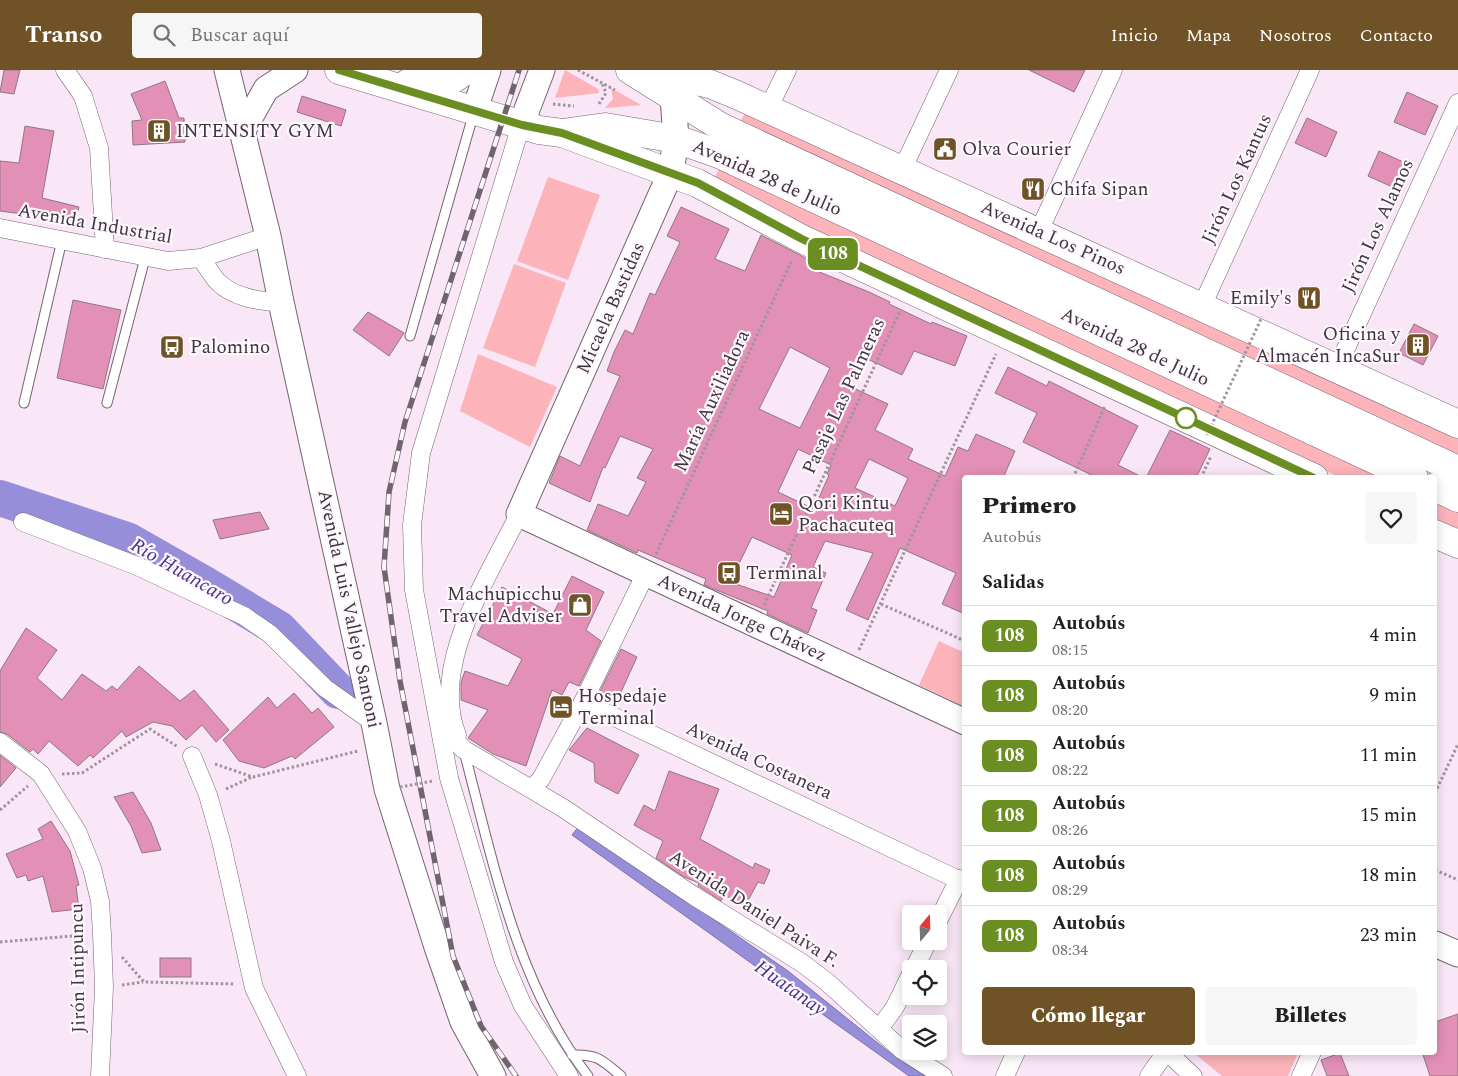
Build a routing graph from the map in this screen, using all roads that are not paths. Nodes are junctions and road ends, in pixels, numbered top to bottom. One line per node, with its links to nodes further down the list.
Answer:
1 (66, 70): 30 (street)
2 (227, 70): 20 (street, Avenida Luis Vallejo Santoni)
3 (295, 70): 20 (street)
4 (468, 70): 12 (main road)
5 (488, 70): 18 (street)
6 (542, 70): 19 (street)
7 (641, 70): 13 (main road, Avenida Los Pinos)
8 (786, 70): 17 (street)
9 (949, 70): 24 (street)
10 (1112, 70): 27 (street)
11 (1310, 70): 34 (street, Jirón Los Kantus)
12 (340, 71): 18 (main road)
13 (712, 77): 17 (main road, Avenida Los Pinos)
14 (624, 80): 15 (main road, Avenida 28 de Julio)
15 (673, 96): 23 (street, Micaela Bastidas); 40 (main road, Avenida 28 de Julio)
16 (1458, 103): 22 (street, Jirón Los Alamos)
17 (768, 109): 24 (main road, Avenida Los Pinos)
18 (475, 110): 19 (main road); 35 (lane)
19 (522, 125): 21 (main road); 51 (street)
20 (243, 130): 28 (street, Avenida Luis Vallejo Santoni)
21 (562, 133): 23 (main road, Avenida 28 de Julio); 25 (main road, Avenida 28 de Julio)
22 (1452, 134): 36 (street, Jirón Los Alamos)
23 (676, 139): 25 (street, Micaela Bastidas); 42 (main road, Avenida 28 de Julio)
24 (902, 170): 27 (main road, Avenida Los Pinos)
25 (671, 172): 41 (main road, Avenida 28 de Julio); 45 (street, Micaela Bastidas)
26 (0, 228): 29 (street, Avenida Industrial)
27 (1039, 231): 34 (main road, Avenida Los Pinos)
28 (268, 236): 32 (street, Avenida Industrial); 33 (street, Avenida Luis Vallejo Santoni)
29 (62, 240): 30 (street, Avenida Industrial); 37 (lane)
30 (105, 249): 31 (street, Avenida Industrial)
31 (145, 258): 32 (street, Avenida Industrial); 38 (lane)
32 (201, 258): 33 (street)
33 (281, 302): 53 (street, Avenida Luis Vallejo Santoni)
34 (1202, 306): 36 (main road, Avenida Los Pinos)
35 (410, 336)
36 (1337, 368): 39 (main road, Avenida Los Pinos)
37 (24, 403)
38 (107, 403)
39 (1458, 424)
40 (1458, 470)
41 (1308, 475)
42 (1408, 475)
43 (1437, 488): 44 (main road)
44 (1458, 498)
45 (519, 514): 49 (street, Avenida Jorge Chávez); 55 (street)
46 (24, 522): 53 (street)
47 (1437, 535): 48 (main road)
48 (1458, 544)
49 (646, 573): 50 (street); 52 (street, Avenida Jorge Chávez)
50 (583, 702): 57 (street); 58 (street, Avenida Costanera)
51 (435, 707): 55 (street); 72 (street)
52 (962, 721)
53 (374, 723): 71 (street, Avenida Luis Vallejo Santoni)
54 (0, 742): 69 (street, Jirón Intipuncu)
55 (463, 749): 57 (street, Avenida Daniel Paiva F.); 64 (lane)
56 (192, 756): 70 (street)
57 (531, 789): 63 (street, Avenida Daniel Paiva F.)
58 (962, 881): 59 (street)
59 (947, 905)
60 (1437, 945): 61 (street)
61 (1458, 954)
62 (902, 991): 63 (street)
63 (879, 1029): 75 (street, Avenida Daniel Paiva F.)
64 (572, 1055): 73 (lane); 74 (lane)
65 (1015, 1055): 76 (street)
66 (1164, 1055): 77 (street)
67 (1169, 1055): 78 (street)
68 (1311, 1055): 79 (street)
69 (100, 1076)
70 (297, 1076)
71 (493, 1076)
72 (569, 1076)
73 (588, 1076)
74 (621, 1076)
75 (943, 1076)
76 (1005, 1076)
77 (1150, 1076)
78 (1193, 1076)
79 (1301, 1076)

